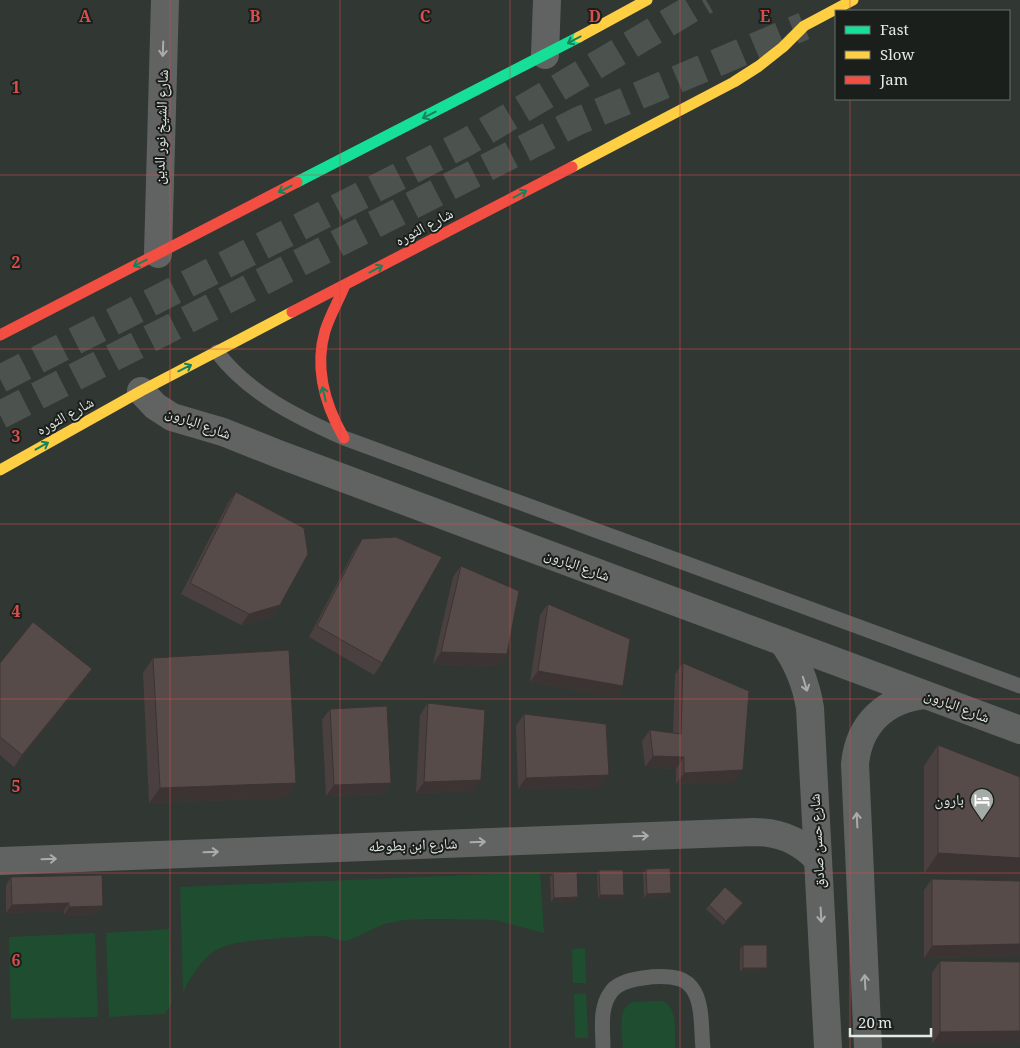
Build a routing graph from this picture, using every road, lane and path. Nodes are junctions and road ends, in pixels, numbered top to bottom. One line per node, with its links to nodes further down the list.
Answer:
1 (165, 0): 6 (street, شارع الشيخ نور الدين, one-way to 6)
2 (547, 0): 5 (street)
3 (647, 0): 5 (highway, one-way to 5)
4 (853, 0): 7 (highway, شارع الثوره, one-way to 4)
5 (545, 55): 6 (highway, one-way to 6)
6 (158, 254): 8 (highway, one-way to 8)
7 (345, 285): 9 (highway, شارع الثوره); 11 (highway, one-way to 7)
8 (0, 335)
9 (217, 352): 10 (highway, شارع الثوره, one-way to 9); 11 (lane)
10 (141, 391): 12 (highway, شارع الثوره, one-way to 10); 13 (street, شارع البارون)
11 (344, 438): 14 (lane)
12 (1, 468)
13 (782, 641): 15 (street, شارع البارون); 17 (street, شارع حسن صادق, one-way to 17)
14 (1020, 686)
15 (925, 695): 16 (street, شارع البارون); 22 (street, one-way to 15)
16 (1020, 730)
17 (818, 860): 18 (street, شارع ابن بطوطه, one-way to 17); 21 (street, شارع حسن صادق, one-way to 21)
18 (0, 861)
19 (603, 1048): 20 (lane)
20 (703, 1048)
21 (828, 1048)
22 (868, 1048)

